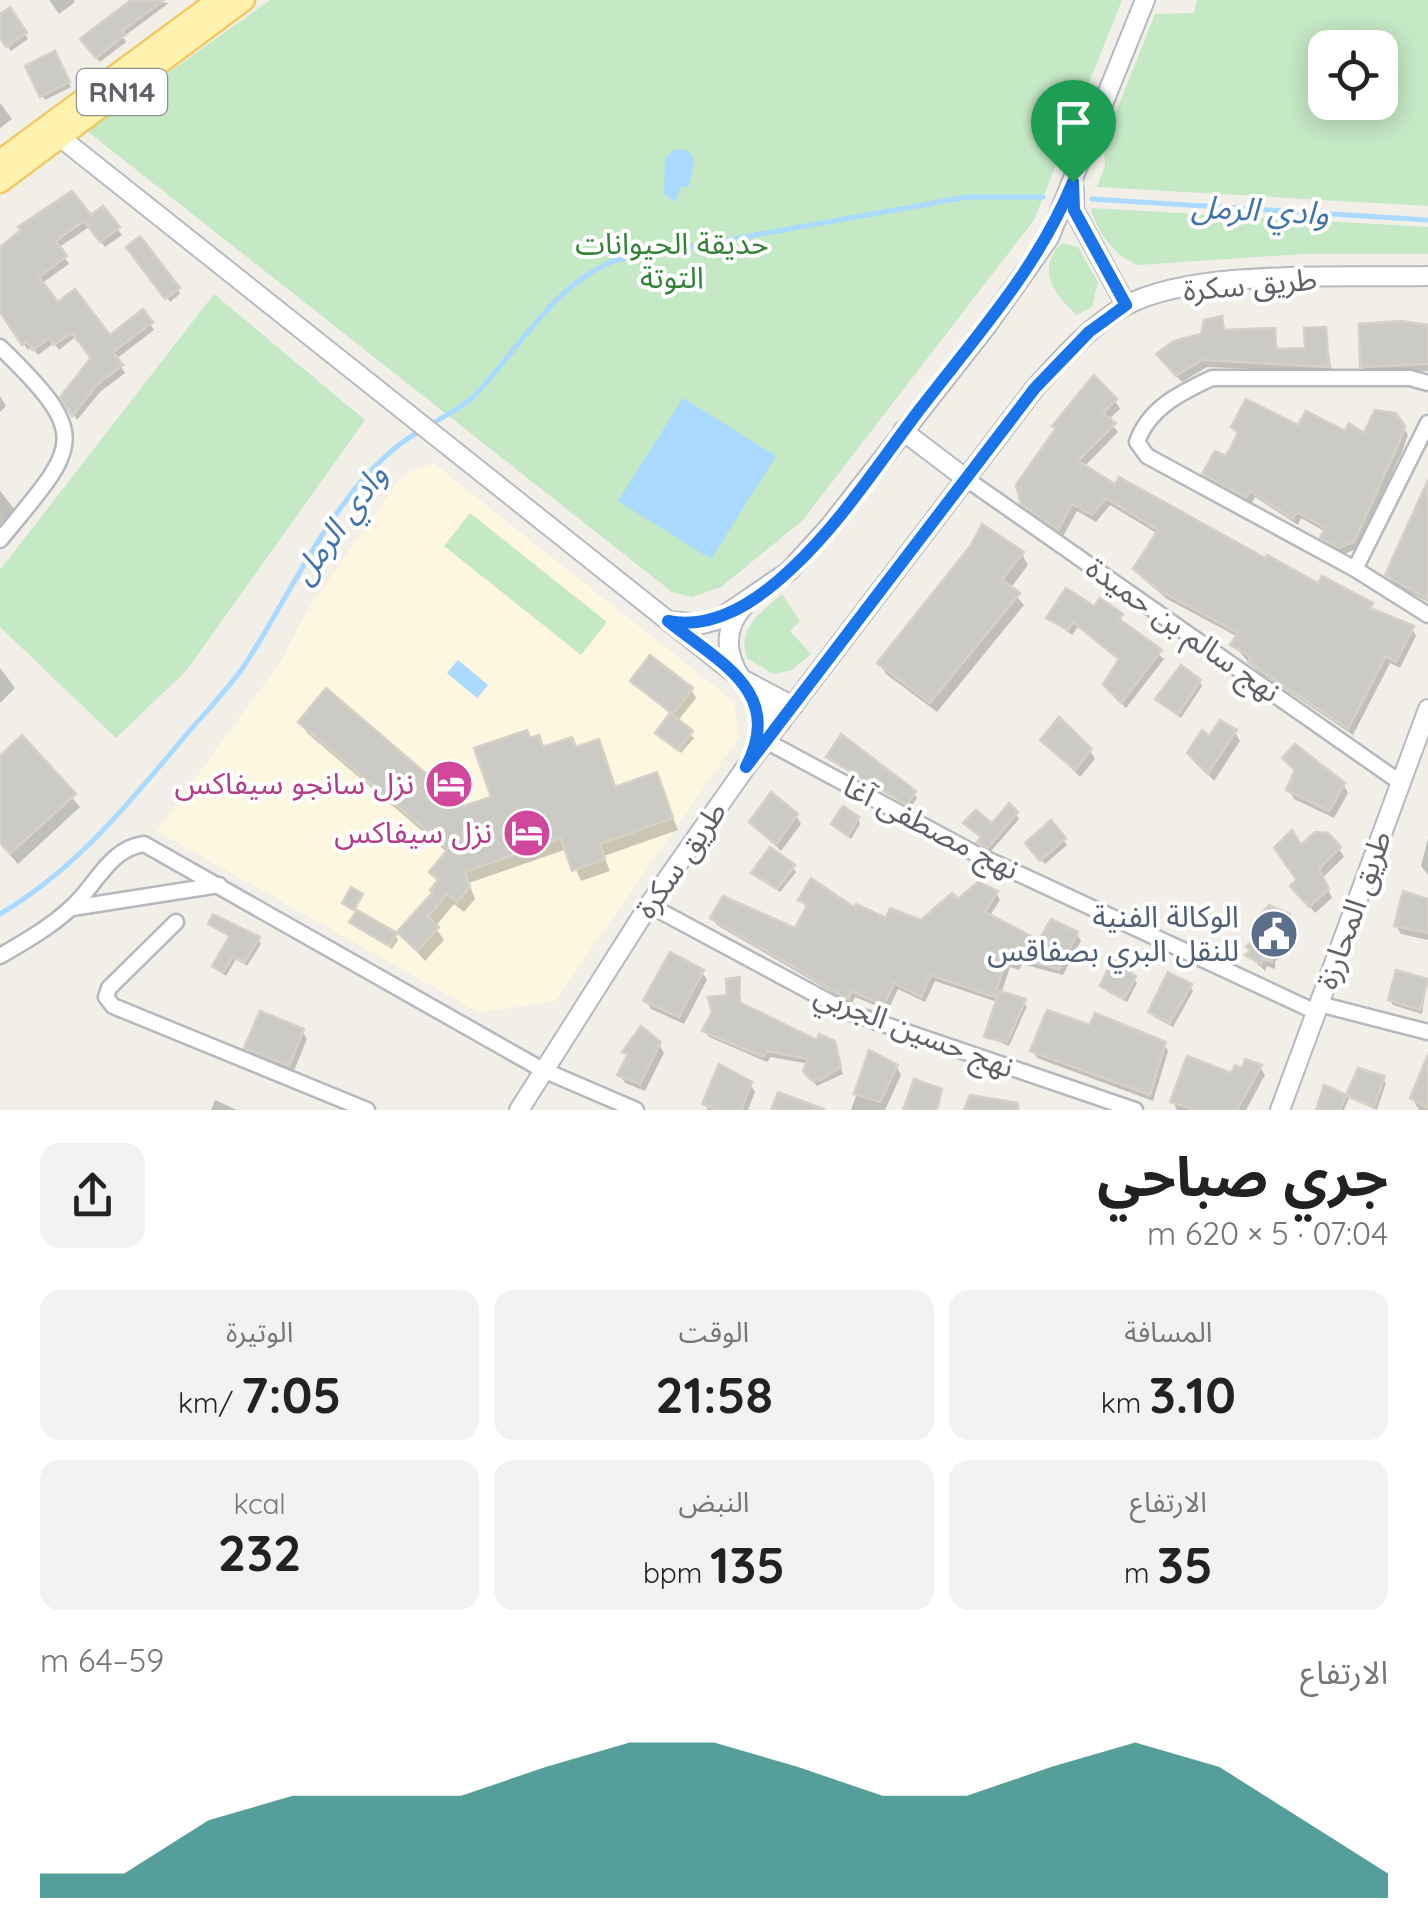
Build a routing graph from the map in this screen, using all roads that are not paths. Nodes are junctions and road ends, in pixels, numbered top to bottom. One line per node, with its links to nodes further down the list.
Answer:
1 (1145, 0): 6 (street)
2 (229, 3): 3 (main road, RN14)
3 (54, 132): 4 (main road, RN14); 5 (main road, RN14); 20 (street)
4 (0, 161)
5 (0, 182)
6 (1073, 182): 7 (street); 8 (street)
7 (1088, 236): 8 (street); 10 (street)
8 (1049, 238): 14 (street)
9 (1428, 276): 10 (street, طريق سكرة)
10 (1126, 305): 15 (street, طريق سكرة)
11 (0, 346): 16 (street)
12 (1428, 382): 17 (street)
13 (1428, 423): 17 (street)
14 (903, 431): 15 (street); 18 (street)
15 (965, 478): 21 (street, طريق سكرة); 28 (street, نهج سالم بن حميدة)
16 (0, 540)
17 (1355, 569): 19 (street)
18 (746, 602): 20 (street); 22 (street)
19 (1428, 615)
20 (668, 621): 22 (street)
21 (826, 664): 23 (street); 25 (street, طريق سكرة)
22 (740, 678): 23 (street)
23 (759, 693): 25 (street); 27 (street)
24 (1428, 709): 28 (street, طريق المحارزة)
25 (787, 714): 26 (street, طريق سكرة)
26 (766, 741): 27 (street, طريق سكرة); 34 (street, نهج مصطفى آغا)
27 (746, 767): 30 (street, طريق سكرة)
28 (1402, 782): 34 (street, طريق المحارزة)
29 (220, 885): 31 (street); 31 (street); 36 (street)
30 (649, 905): 36 (street, طريق سكرة); 40 (street, نهج حسين الجربي)
31 (72, 908): 33 (street)
32 (176, 922): 37 (street)
33 (0, 956)
34 (1318, 1008): 35 (street, نهج مصطفى آغا); 41 (street, طريق المحارزة)
35 (1428, 1032)
36 (541, 1070): 38 (street, طريق سكرة); 39 (street)
37 (367, 1110)
38 (519, 1110)
39 (636, 1110)
40 (1135, 1110)
41 (1280, 1110)

